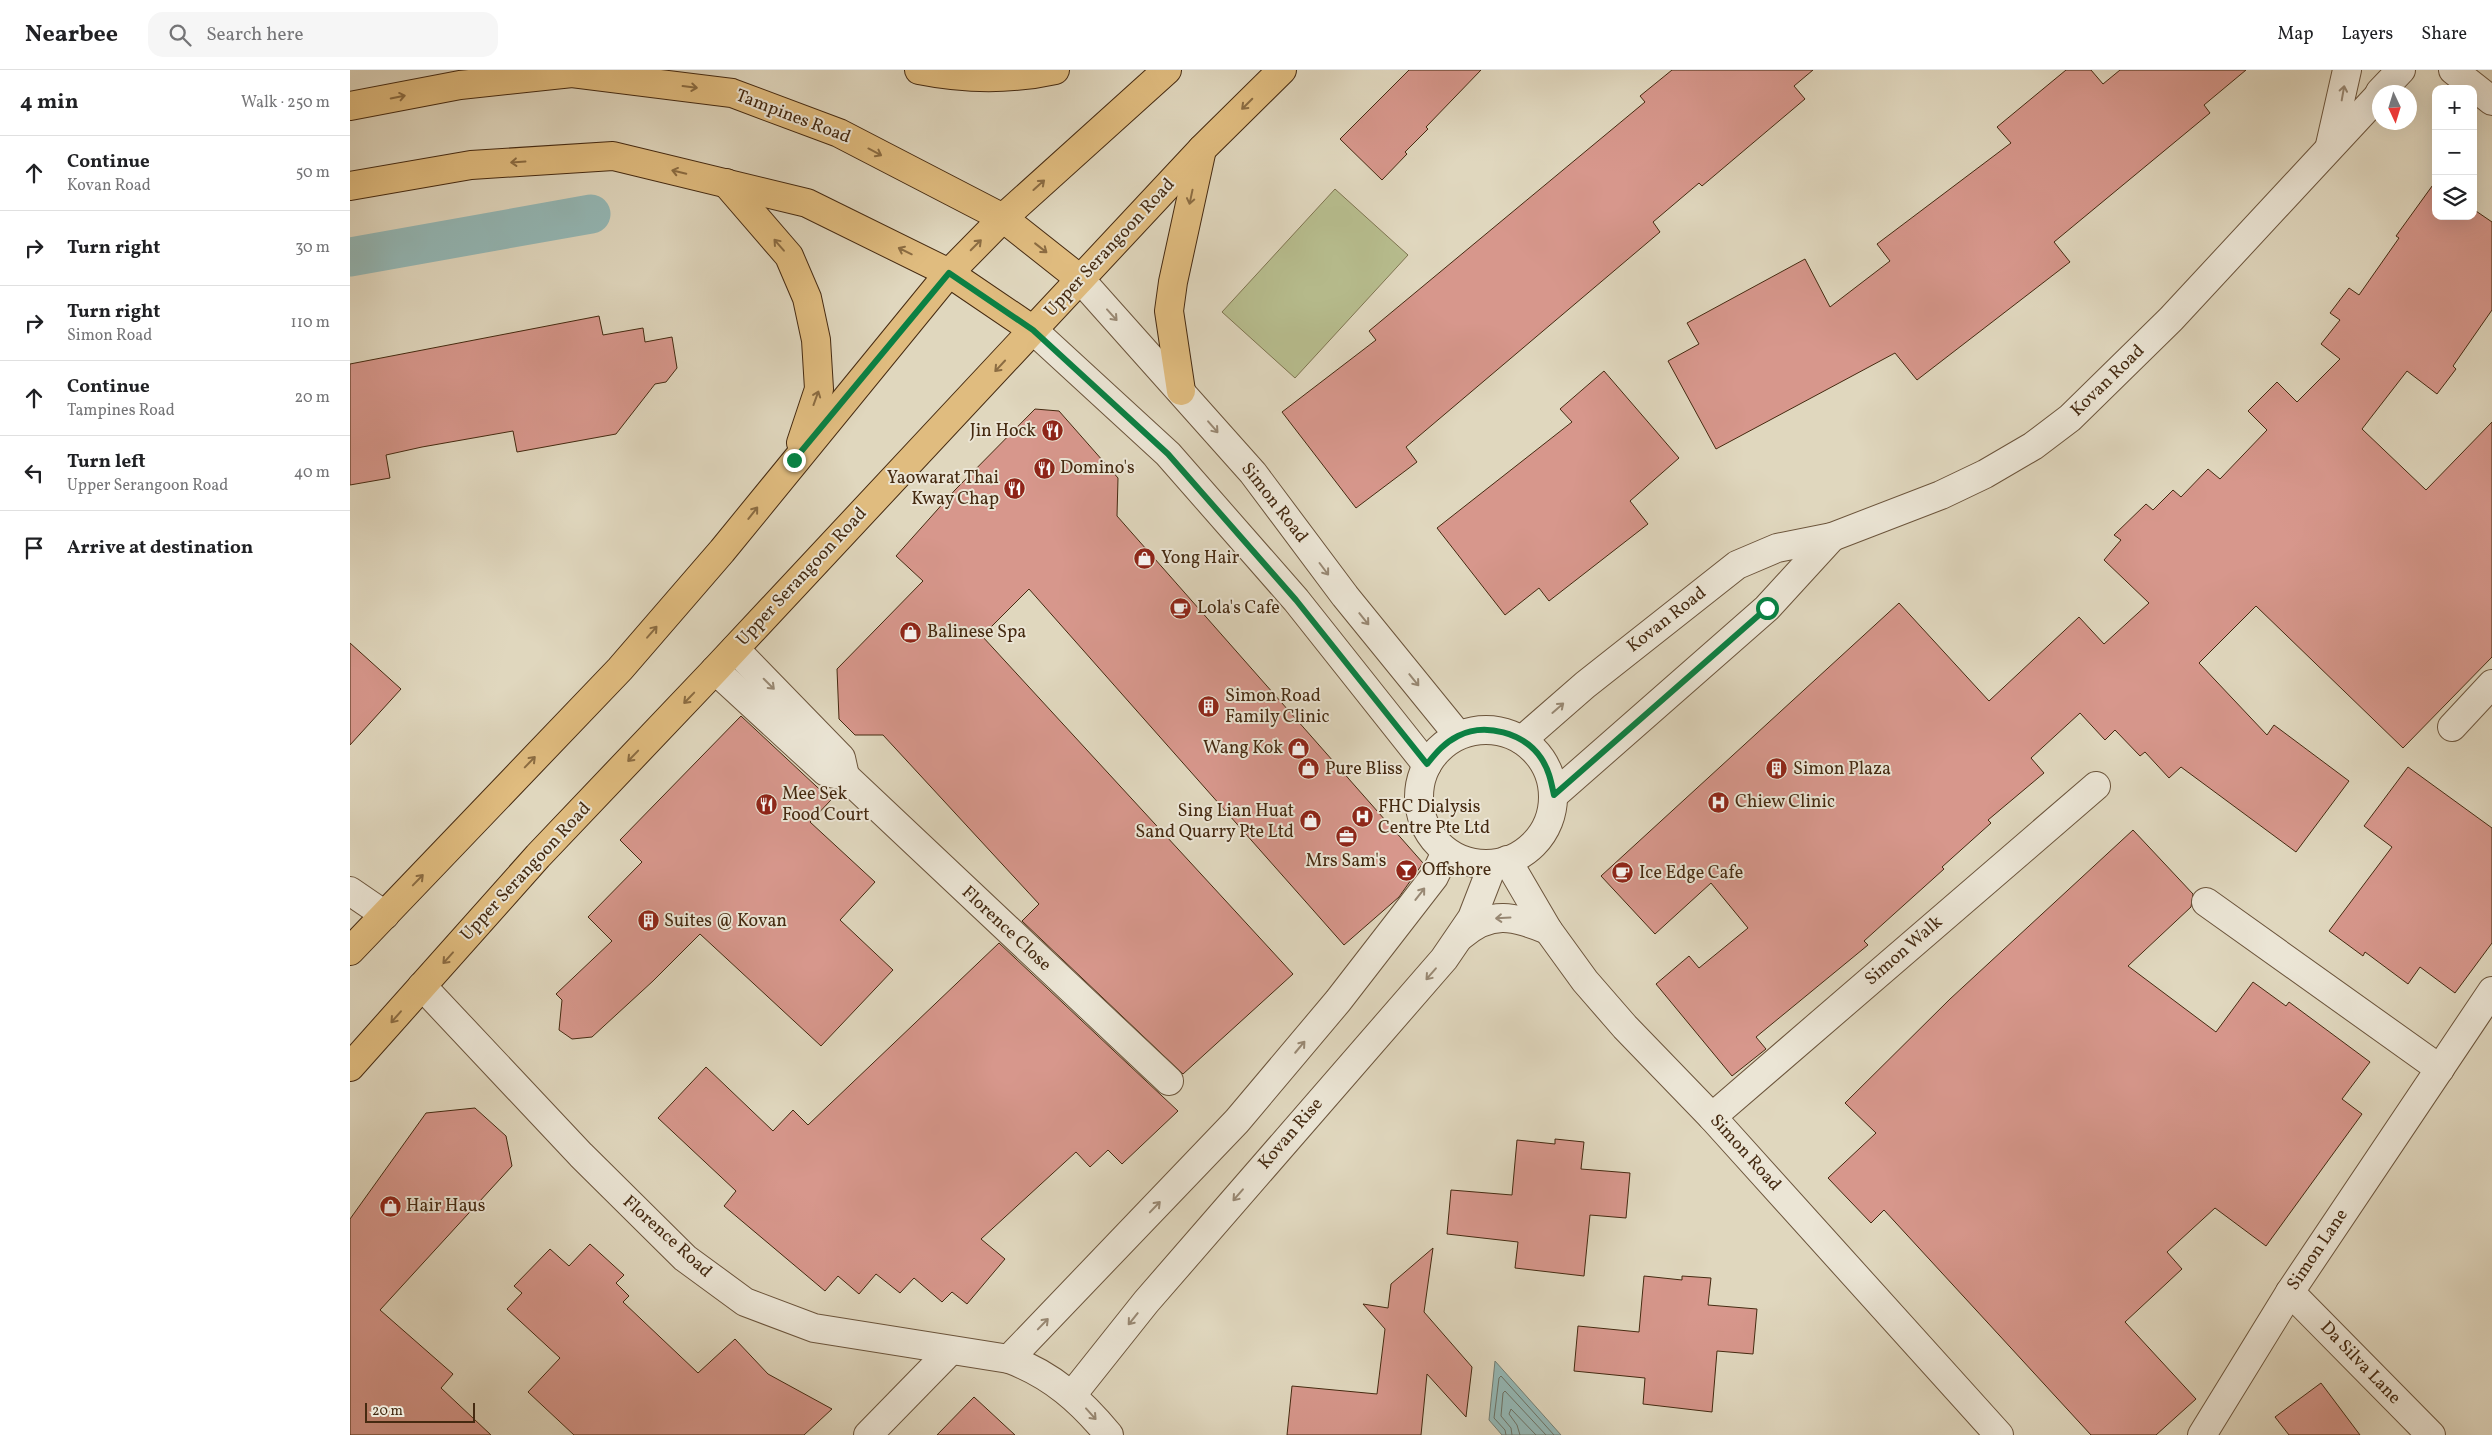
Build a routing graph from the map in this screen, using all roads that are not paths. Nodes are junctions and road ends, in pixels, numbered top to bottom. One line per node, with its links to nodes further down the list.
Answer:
1 (919, 70): 2 (main road)
2 (1055, 70)
3 (1167, 70): 17 (main road, one-way to 3)
4 (1282, 70): 13 (main road, Upper Serangoon Road, one-way to 13)
5 (2347, 70): 14 (street, Kovan Road, one-way to 5)
6 (2401, 70): 9 (street, Kovan Road)
7 (2453, 70): 10 (street)
8 (576, 72): 12 (main road, Tampines Road, one-way to 8); 17 (main road, Tampines Road, one-way to 17)
9 (2387, 85)
10 (2492, 101)
11 (2372, 102): 14 (street, Kovan Road)
12 (350, 106)
13 (1202, 149): 19 (main road, Upper Serangoon Road); 21 (main road, one-way to 21)
14 (2329, 149): 23 (street, Kovan Road)
15 (726, 183): 16 (main road, one-way to 16); 18 (main road, one-way to 15); 22 (main road, one-way to 15)
16 (350, 186)
17 (1003, 218): 18 (main road, one-way to 17); 19 (main road, Tampines Road, one-way to 19)
18 (949, 273): 20 (main road); 22 (main road)
19 (1080, 279): 20 (main road, Upper Serangoon Road); 21 (street, Simon Road, one-way to 21)
20 (1033, 330): 24 (main road, Upper Serangoon Road, one-way to 24); 30 (street)
21 (1181, 390): 28 (street, Simon Road, one-way to 28)
22 (794, 460): 38 (main road, one-way to 22)
23 (1832, 537): 29 (street, Kovan Road, one-way to 23); 33 (street, Kovan Road)
24 (735, 650): 25 (main road, Upper Serangoon Road); 31 (street, Florence Close, one-way to 31)
25 (715, 670): 31 (street, Florence Close); 42 (main road, Upper Serangoon Road, one-way to 42)
26 (2492, 684): 27 (street)
27 (2452, 727)
28 (1458, 735): 29 (street); 30 (street)
29 (1522, 740): 33 (street)
30 (1427, 764): 34 (street)
31 (845, 776): 46 (street, Florence Close)
32 (2096, 786): 47 (street, Simon Walk)
33 (1554, 795): 35 (street)
34 (1446, 852): 35 (street); 50 (street, one-way to 34)
35 (1500, 862): 39 (street, Simon Road); 40 (street, Kovan Rise)
36 (350, 891): 38 (street)
37 (2206, 902): 45 (street)
38 (385, 915): 41 (main road)
39 (1548, 930): 40 (street, one-way to 40); 47 (street, Simon Road)
40 (1461, 936): 51 (street, Kovan Rise, one-way to 51)
41 (351, 943)
42 (422, 986): 44 (main road, Upper Serangoon Road, one-way to 44); 49 (street, Florence Road)
43 (2492, 990): 45 (street, Simon Lane)
44 (350, 1067)
45 (2440, 1069): 48 (street, Simon Lane)
46 (1169, 1081)
47 (1712, 1117): 54 (street, Simon Road)
48 (2290, 1292): 55 (street, Simon Lane); 56 (street, Da Silva Lane)
49 (950, 1351): 50 (street, Florence Road); 52 (street)
50 (1009, 1359): 51 (street, Florence Road)
51 (1072, 1395): 53 (street, Florence Road, one-way to 53)
52 (868, 1435)
53 (1109, 1435)
54 (1999, 1435)
55 (2202, 1435)
56 (2430, 1435)

